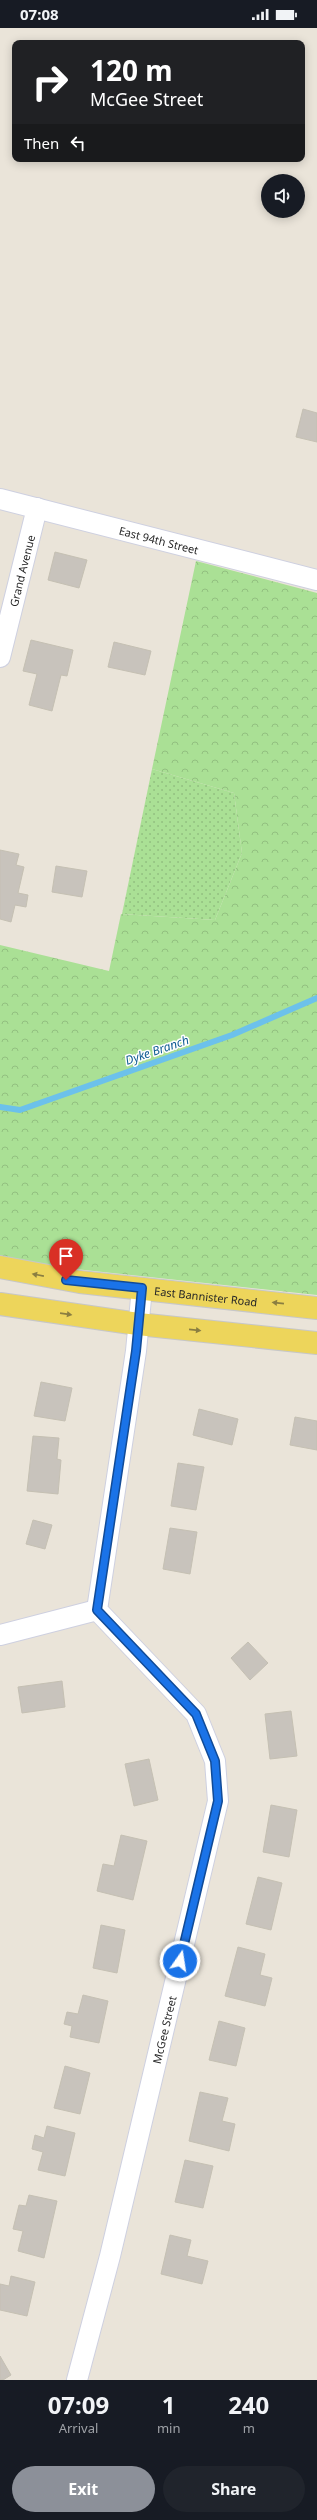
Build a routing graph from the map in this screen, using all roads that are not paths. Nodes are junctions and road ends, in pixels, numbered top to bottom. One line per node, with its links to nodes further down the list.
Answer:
1 (0, 499): 2 (street, East 94th Street)
2 (37, 508): 3 (street, East 94th Street); 4 (street, Grand Avenue)
3 (317, 580)
4 (0, 657)
5 (0, 1268): 6 (main road, East Bannister Road, one-way to 5)
6 (142, 1288): 8 (main road, East Bannister Road, one-way to 6); 9 (street)
7 (0, 1304): 9 (main road, one-way to 9)
8 (317, 1308)
9 (138, 1324): 10 (main road, one-way to 10); 11 (street)
10 (317, 1343)
11 (97, 1610): 12 (street); 13 (street, McGee Street)
12 (0, 1635)
13 (78, 2380)

